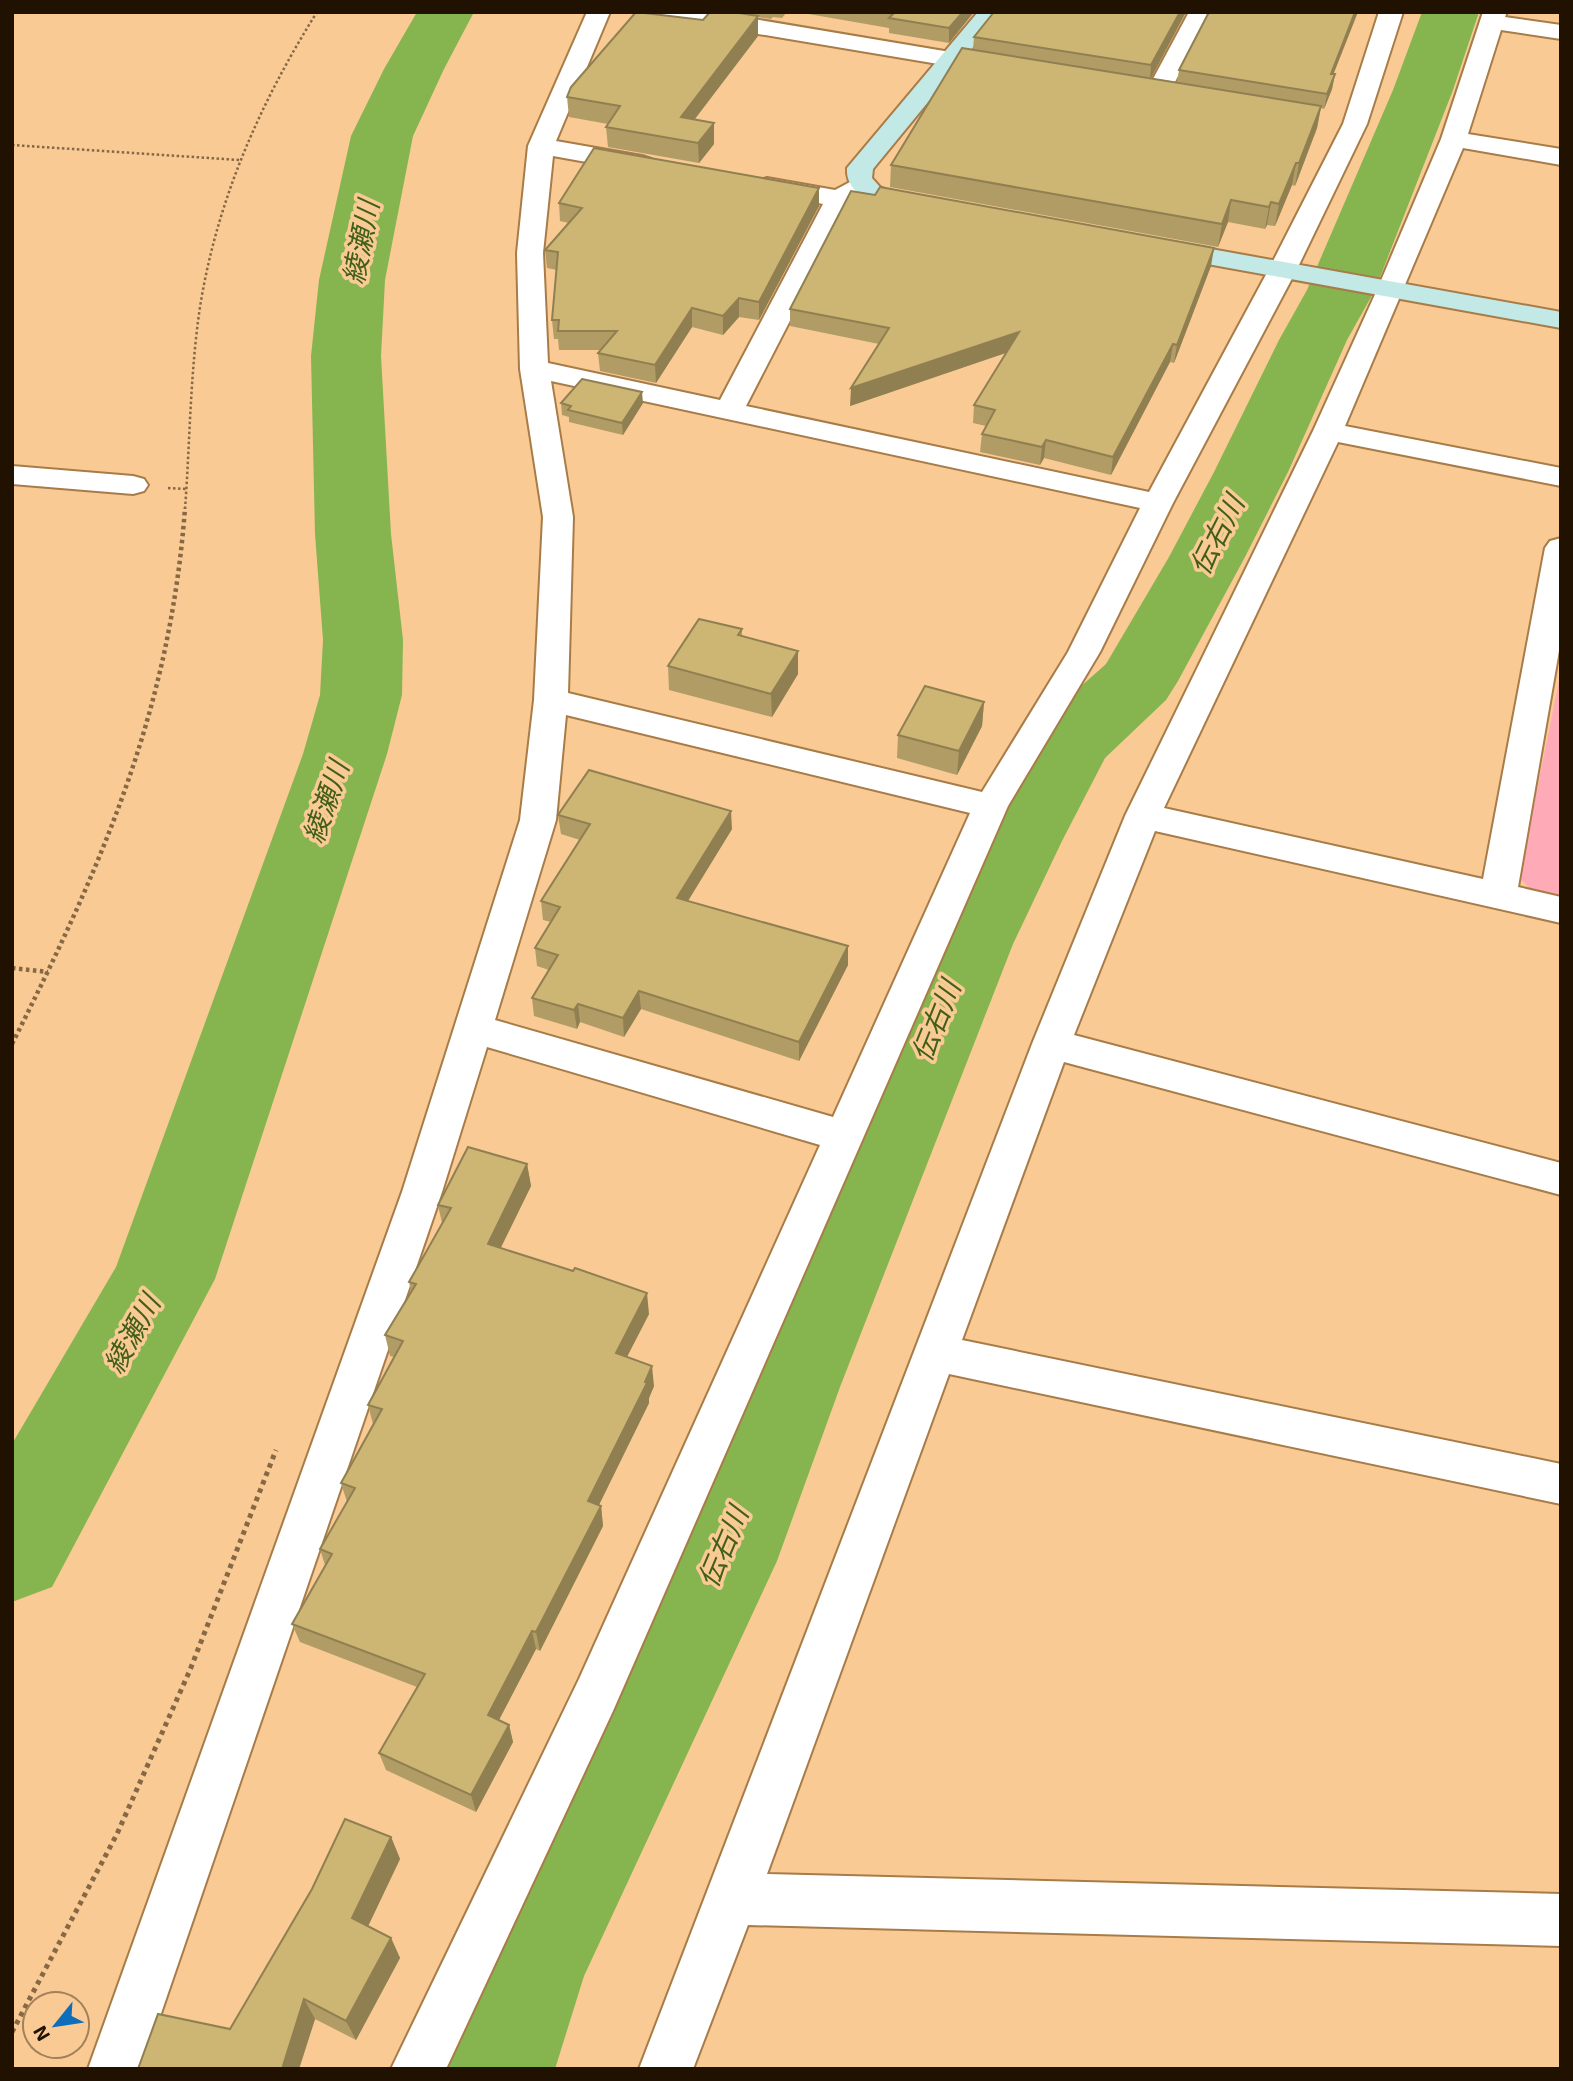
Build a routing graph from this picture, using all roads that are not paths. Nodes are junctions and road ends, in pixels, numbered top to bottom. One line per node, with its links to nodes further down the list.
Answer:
1 (599, 12): 14 (street)
2 (669, 12): 8 (street)
3 (991, 12): 8 (street)
4 (1201, 12): 11 (street)
5 (1391, 12): 21 (street)
6 (1493, 17): 7 (street); 13 (street)
7 (1561, 32)
8 (951, 60): 9 (street); 18 (street)
9 (1016, 70)
10 (1132, 88): 11 (street)
11 (1158, 92): 12 (street)
12 (1185, 96)
13 (1454, 139): 15 (street); 22 (street)
14 (541, 146): 16 (street); 24 (street)
15 (1561, 157)
16 (663, 167)
17 (744, 182): 18 (street)
18 (850, 192): 19 (street); 25 (street)
19 (945, 209)
20 (1134, 243): 21 (street)
21 (1296, 272): 22 (street); 30 (street)
22 (1382, 288): 23 (street); 26 (street)
23 (1561, 320)
24 (534, 369): 25 (street); 33 (street)
25 (730, 409): 30 (street)
26 (1328, 431): 28 (street); 35 (street)
27 (12, 475): 29 (street)
28 (1561, 477)
29 (133, 485)
30 (1158, 503): 34 (street)
31 (1561, 548): 32 (street)
32 (1550, 658): 36 (street)
33 (551, 700): 34 (street); 38 (street)
34 (991, 806): 40 (street)
35 (1143, 816): 36 (street); 39 (street)
36 (1497, 896): 37 (street)
37 (1561, 910)
38 (473, 1028): 40 (street); 46 (street)
39 (1051, 1044): 41 (street); 42 (street)
40 (846, 1137): 47 (street)
41 (1561, 1179)
42 (936, 1353): 43 (street); 44 (street)
43 (1561, 1484)
44 (732, 1899): 45 (street); 48 (street)
45 (1561, 1920)
46 (115, 2069)
47 (418, 2069)
48 (666, 2069)

